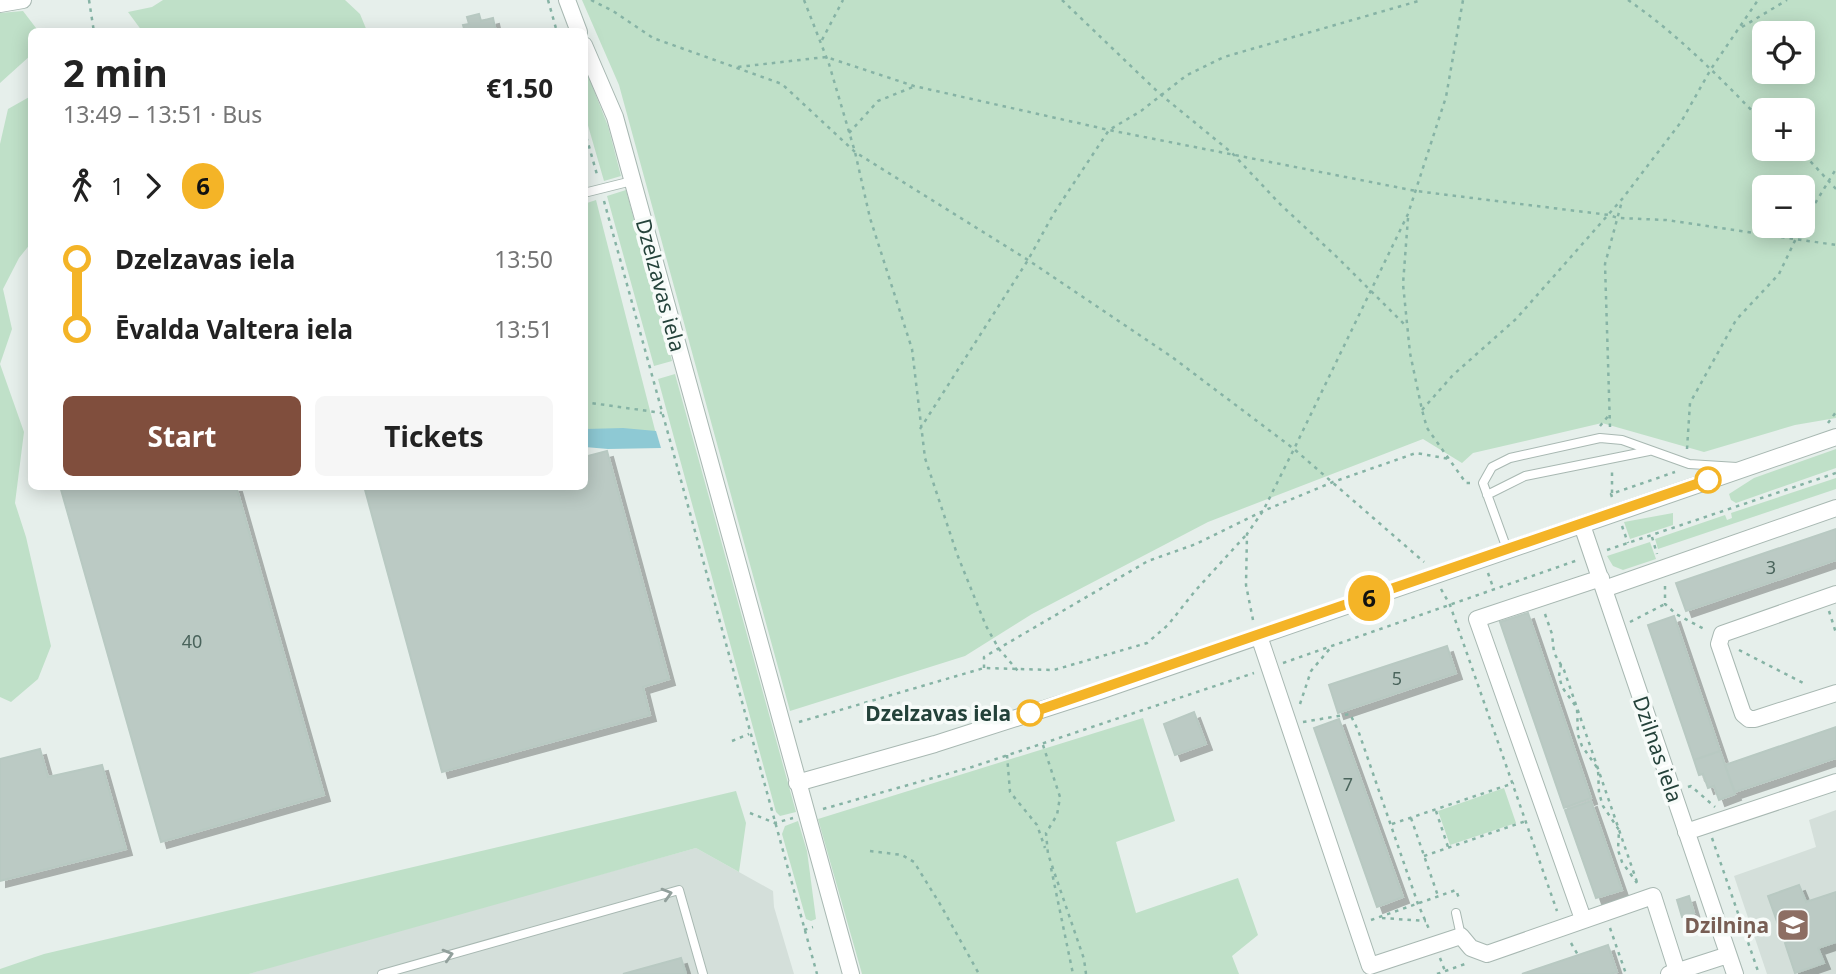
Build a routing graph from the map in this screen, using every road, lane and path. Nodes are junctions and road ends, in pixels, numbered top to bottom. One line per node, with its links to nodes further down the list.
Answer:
1 (23, 0): 14 (street)
2 (89, 0): 15 (path)
3 (548, 0): 16 (path)
4 (567, 0): 17 (street)
5 (591, 0): 22 (path)
6 (804, 0): 19 (path)
7 (843, 0): 19 (path)
8 (1062, 0): 25 (path)
9 (1422, 0): 25 (path)
10 (1463, 0): 39 (path)
11 (1629, 0): 23 (path)
12 (1758, 0): 18 (path)
13 (1787, 0): 18 (path)
14 (0, 4)
15 (92, 28)
16 (556, 28)
17 (578, 28)
18 (1739, 29): 23 (path)
19 (821, 42): 21 (path)
20 (588, 53): 35 (street, Dzelzavas iela)
21 (827, 57): 22 (path); 24 (path); 28 (path)
22 (735, 67): 30 (path)
23 (1711, 69): 26 (path); 40 (path)
24 (914, 86): 27 (path); 28 (path)
25 (1160, 94): 27 (path); 31 (path)
26 (1752, 111)
27 (1110, 130): 31 (path); 47 (path)
28 (849, 133): 30 (path)
29 (588, 143): 36 (path)
30 (855, 152): 47 (path); 55 (path)
31 (1233, 153): 39 (path); 48 (path)
32 (1810, 161): 34 (path)
33 (1836, 169): 34 (path)
34 (1828, 180): 37 (path); 41 (path)
35 (632, 181): 36 (lane); 95 (street, Dzelzavas iela)
36 (601, 189): 38 (lane); 53 (path)
37 (1836, 189)
38 (588, 191)
39 (1416, 191): 42 (path); 43 (path)
40 (1623, 198): 43 (path); 44 (path)
41 (1815, 202)
42 (1408, 214): 48 (path); 49 (path)
43 (1609, 215): 44 (path); 51 (path)
44 (1618, 218): 45 (path); 54 (path)
45 (1795, 239): 46 (path); 62 (path)
46 (1836, 245)
47 (1028, 260): 55 (path); 59 (path)
48 (1370, 290): 49 (path); 59 (path)
49 (1407, 327): 51 (path)
50 (588, 403): 53 (path)
51 (1422, 410): 61 (path)
52 (1836, 412): 57 (path)
53 (662, 413): 96 (path)
54 (1610, 414): 56 (path); 58 (path)
55 (920, 429): 86 (path)
56 (1591, 430)
57 (1832, 430): 63 (street)
58 (1611, 439): 60 (lane); 66 (lane)
59 (1294, 449): 65 (path); 69 (path)
60 (1651, 450): 62 (lane); 67 (lane)
61 (1450, 459): 65 (path); 66 (path)
62 (1689, 464): 63 (lane)
63 (1743, 468): 70 (street)
64 (1836, 473): 72 (path)
65 (1333, 482): 69 (path); 76 (path)
66 (1483, 483): 67 (lane)
67 (1487, 495): 73 (lane)
68 (1836, 508): 77 (street)
69 (1263, 511): 71 (path); 86 (path)
70 (1582, 525): 73 (street); 74 (street, Dzilnas iela)
71 (1247, 534): 84 (path); 90 (path)
72 (1651, 535): 74 (path); 75 (path)
73 (1507, 549): 76 (street)
74 (1593, 555): 77 (street, Dzilnas iela); 80 (path)
75 (1659, 560)
76 (1433, 576): 80 (path); 84 (street)
77 (1603, 583): 114 (street, Dzilnas iela); 125 (street)
78 (1830, 596): 83 (path); 91 (street)
79 (1665, 604): 82 (path)
80 (1450, 605): 85 (path); 103 (path)
81 (1540, 608): 87 (path)
82 (1629, 622)
83 (1836, 633)
84 (1259, 636): 89 (street); 102 (street)
85 (1332, 646): 89 (path); 93 (path)
86 (999, 649): 88 (path); 90 (path)
87 (1561, 664): 92 (path); 92 (path)
88 (984, 668): 90 (path); 95 (path)
89 (1268, 668): 98 (path); 132 (street)
90 (1018, 671)
91 (1836, 693)
92 (1577, 708): 100 (path); 100 (path)
93 (1298, 711)
94 (1296, 724): 112 (path)
95 (782, 727): 102 (street, Dzelzavas iela)
96 (749, 734): 97 (path); 111 (path)
97 (732, 741)
98 (1042, 743): 99 (path); 117 (path)
99 (1007, 755): 108 (path); 117 (path)
100 (1598, 769): 113 (path); 113 (path)
101 (1836, 782): 114 (street)
102 (797, 783): 108 (street, Dzelzavas iela)
103 (1514, 783): 105 (path); 110 (path)
104 (1685, 788): 107 (path)
105 (1435, 810): 109 (path); 115 (path)
106 (750, 813): 111 (path)
107 (1723, 813)
108 (806, 814): 111 (path); 141 (street, Dzelzavas iela)
109 (1411, 818): 112 (path); 118 (path)
110 (1526, 821): 115 (path); 128 (path)
111 (775, 823): 130 (path)
112 (1392, 824): 121 (path)
113 (1619, 830): 119 (path); 119 (path)
114 (1694, 830): 135 (street, Dzilnas iela); 148 (path)
115 (1448, 847): 118 (path)
116 (870, 850): 142 (path)
117 (1048, 854): 143 (path); 144 (path)
118 (1424, 856): 120 (path)
119 (1638, 891): 122 (street); 137 (street)
120 (1438, 896): 121 (path); 123 (path)
121 (1418, 904): 124 (path); 127 (path)
122 (1604, 912): 125 (street); 146 (path)
123 (1456, 913): 131 (lane)
124 (1379, 918): 126 (path); 127 (path)
125 (1583, 919): 128 (street)
126 (1364, 921)
127 (1426, 921): 132 (path)
128 (1563, 926): 133 (street); 134 (path)
129 (813, 927): 130 (path)
130 (804, 930): 140 (path)
131 (1461, 936): 132 (street); 133 (street)
132 (1436, 944): 136 (path)
133 (1487, 954): 136 (path)
134 (1578, 955)
135 (1728, 955): 137 (street); 147 (street, Dzilnas iela)
136 (1445, 971): 145 (path)
137 (1673, 973)
138 (382, 974): 139 (lane, one-way to 139)
139 (703, 974)
140 (817, 974)
141 (850, 974)
142 (979, 974)
143 (1073, 974)
144 (1087, 974)
145 (1437, 974)
146 (1626, 974)
147 (1735, 974)
148 (1759, 974)

